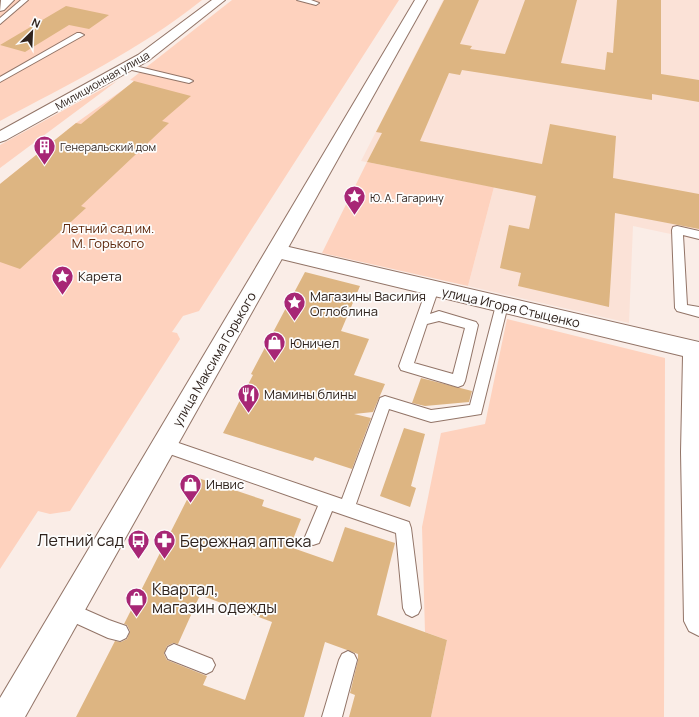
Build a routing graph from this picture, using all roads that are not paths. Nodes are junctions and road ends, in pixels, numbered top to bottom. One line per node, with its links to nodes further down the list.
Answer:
1 (8, 0): 7 (street)
2 (25, 0): 8 (lane)
3 (219, 0): 13 (street, Милиционная улица)
4 (300, 0): 6 (lane)
5 (420, 0): 15 (street, улица Максима Горького)
6 (316, 3)
7 (0, 7)
8 (0, 22)
9 (80, 35): 11 (lane)
10 (135, 68): 12 (lane)
11 (0, 80)
12 (189, 81)
13 (0, 137)
14 (699, 235): 18 (lane)
15 (276, 251): 16 (street, улица Игоря Стыценко); 21 (street, улица Максима Горького)
16 (433, 288): 17 (street, улица Игоря Стыценко); 19 (lane)
17 (502, 305): 20 (street, улица Игоря Стыценко); 23 (lane)
18 (699, 312)
19 (421, 321): 19 (lane)
20 (696, 350): 27 (street)
21 (164, 445): 22 (lane); 26 (street, улица Максима Горького)
22 (328, 502): 23 (lane); 24 (lane)
23 (347, 508): 25 (lane)
24 (314, 537)
25 (412, 608)
26 (68, 611): 28 (lane); 32 (street, улица Максима Горького)
27 (699, 621)
28 (120, 632)
29 (174, 653): 31 (lane)
30 (348, 660): 33 (lane)
31 (206, 665)
32 (7, 717)
33 (332, 717)

